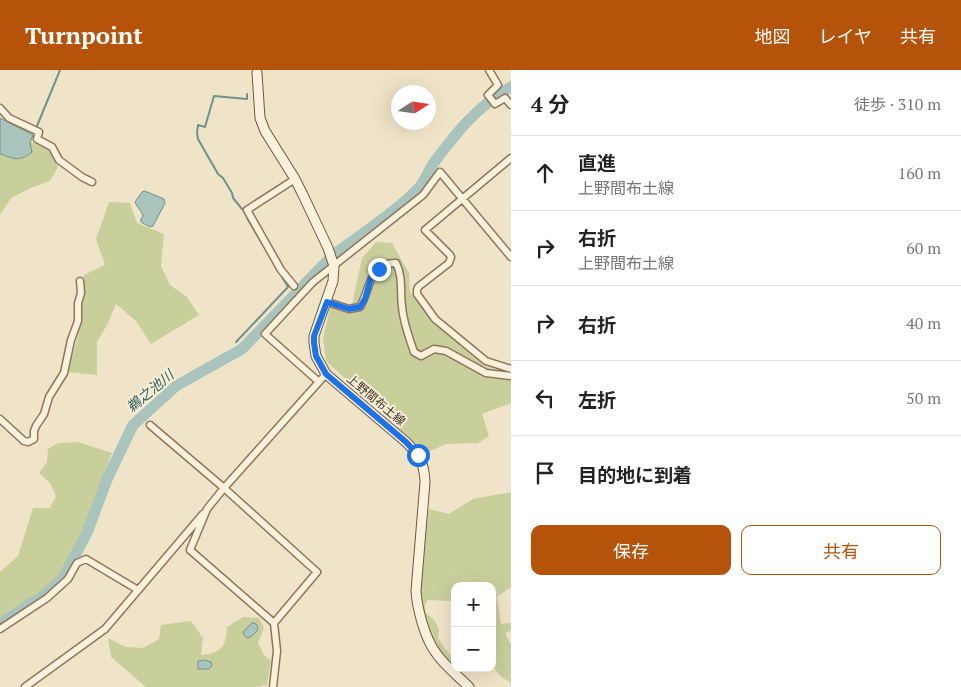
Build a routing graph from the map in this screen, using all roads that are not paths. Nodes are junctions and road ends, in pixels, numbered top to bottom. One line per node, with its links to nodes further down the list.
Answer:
1 (489, 70): 3 (street)
2 (257, 73): 6 (main road, 上野間布土線)
3 (511, 105)
4 (0, 108): 7 (street)
5 (511, 158): 8 (street)
6 (296, 179): 10 (main road, 上野間布土線); 12 (street)
7 (92, 182)
8 (462, 198): 9 (street); 10 (street); 14 (street)
9 (511, 257)
10 (334, 266): 13 (main road, 上野間布土線); 17 (street)
11 (80, 280): 18 (street)
12 (294, 286)
13 (327, 302): 15 (main road, 上野間布土線); 16 (street)
14 (511, 368)
15 (326, 374): 17 (street); 27 (main road, 上野間布土線)
16 (511, 376)
17 (319, 382): 20 (street)
18 (0, 419)
19 (150, 425): 20 (street)
20 (224, 488): 21 (street); 23 (street)
21 (207, 509): 22 (street); 23 (street)
22 (138, 590): 24 (street); 25 (street)
23 (274, 623): 26 (street)
24 (0, 629)
25 (25, 687)
26 (273, 687)
27 (469, 687)

